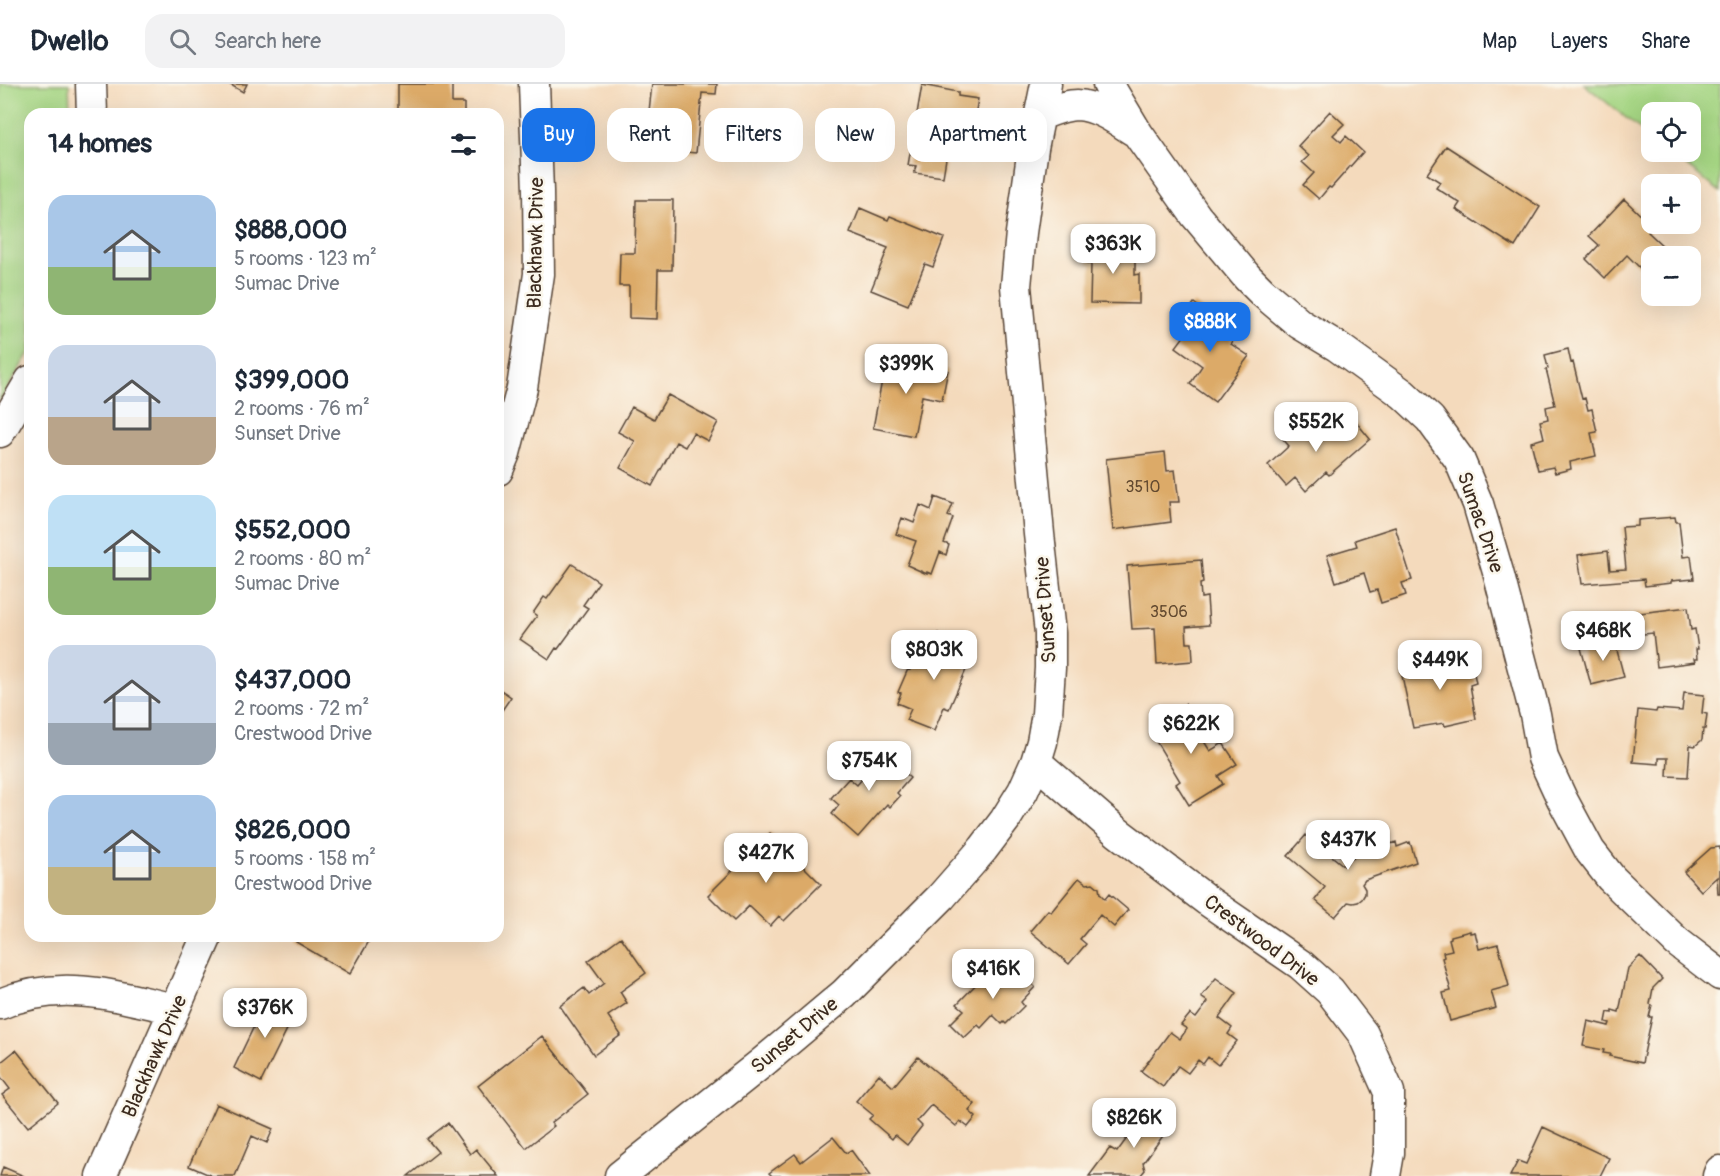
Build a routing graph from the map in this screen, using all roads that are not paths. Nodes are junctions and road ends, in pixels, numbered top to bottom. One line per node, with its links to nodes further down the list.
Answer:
1 (91, 84): 5 (street)
2 (534, 84): 12 (street, Blackhawk Drive)
3 (1047, 84): 6 (street, Sunset Drive)
4 (1108, 84): 8 (street, Sumac Drive)
5 (92, 108)
6 (1042, 108)
7 (1047, 113): 8 (street, Sumac Drive)
8 (1137, 134): 15 (street, Sumac Drive)
9 (1031, 162): 13 (street, Sunset Drive)
10 (24, 391): 11 (street)
11 (0, 432)
12 (504, 455)
13 (1036, 762): 20 (street, Sunset Drive); 21 (street, Crestwood Drive)
14 (204, 942): 17 (street, Blackhawk Drive)
15 (1720, 975)
16 (0, 1004): 17 (street)
17 (175, 1009): 19 (street, Blackhawk Drive)
18 (1720, 1171): 22 (street)
19 (101, 1176)
20 (620, 1176)
21 (1385, 1176)
22 (1718, 1176)

